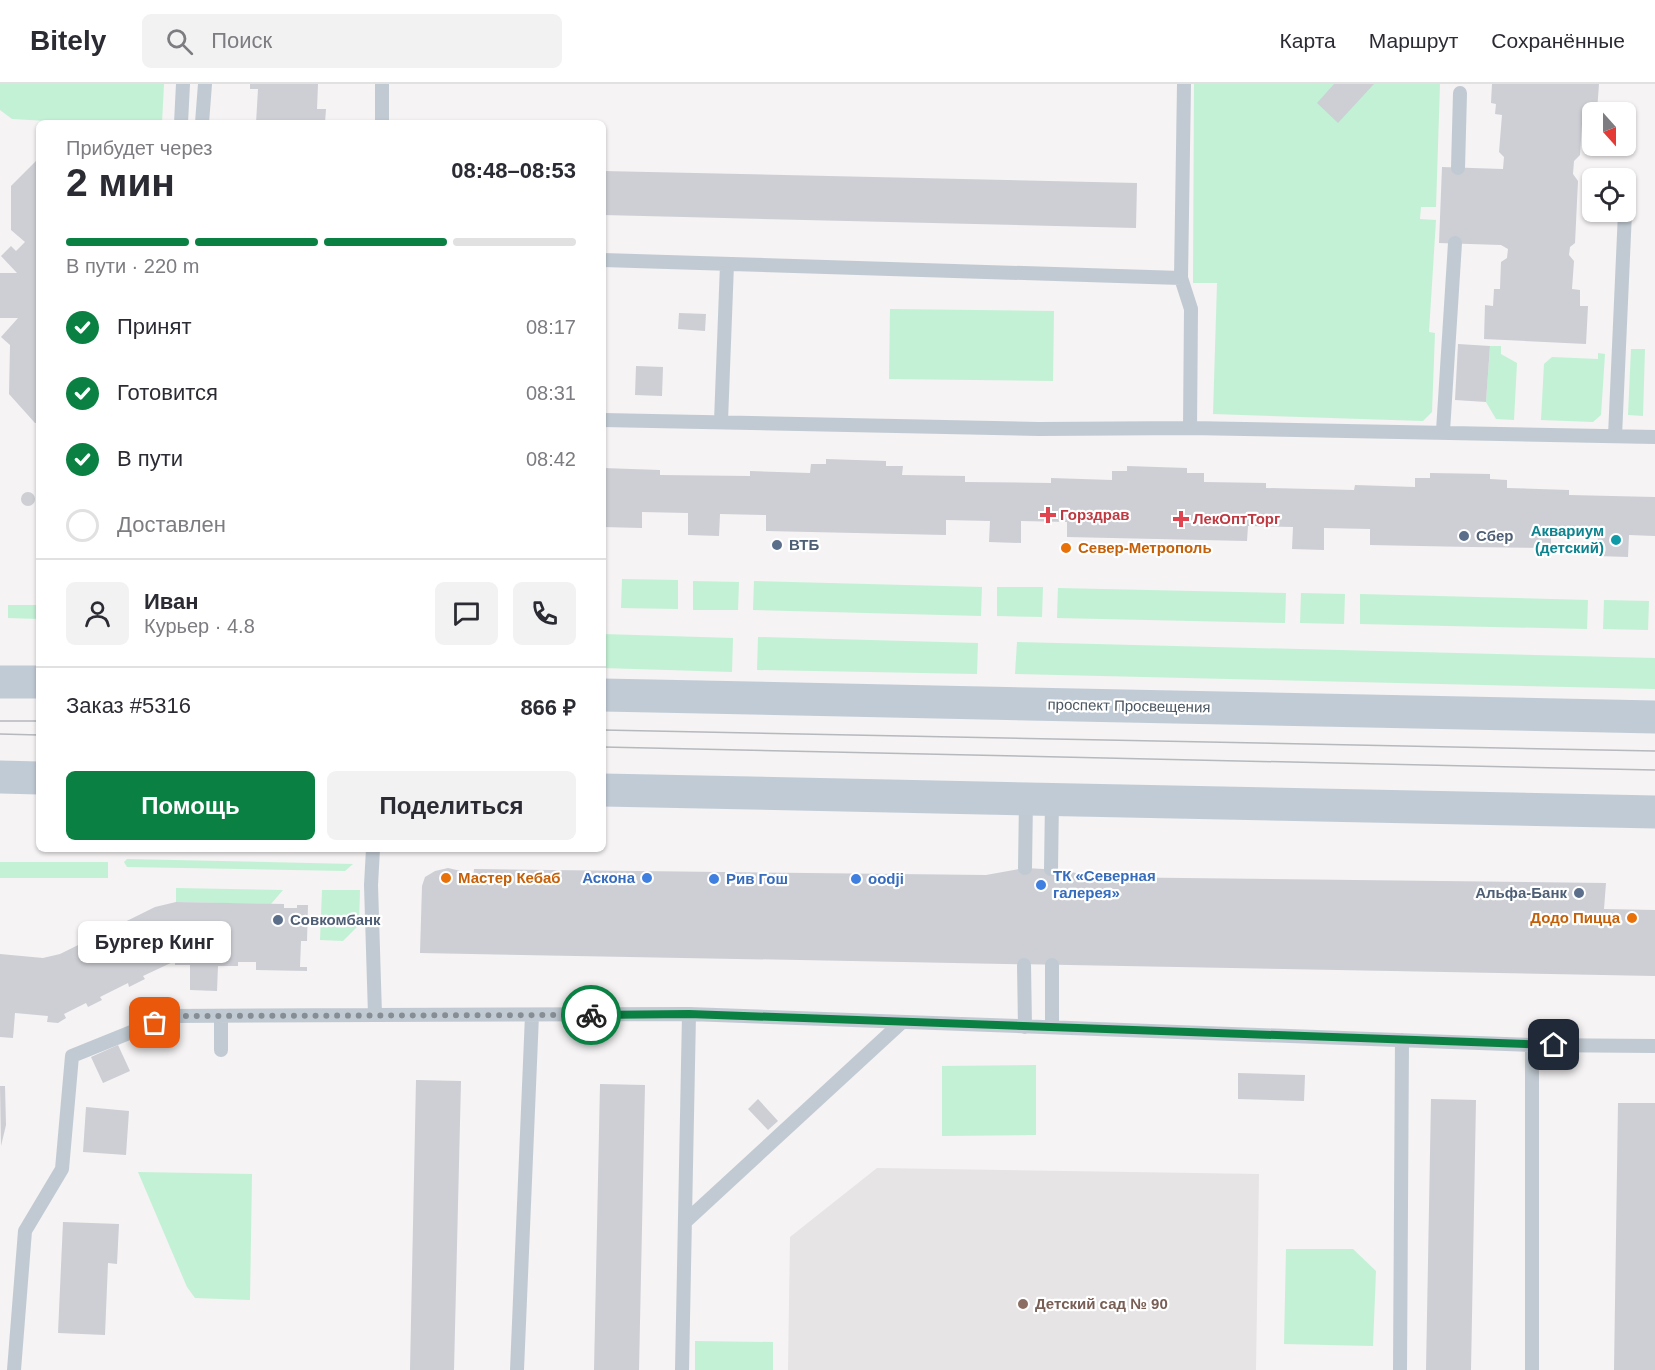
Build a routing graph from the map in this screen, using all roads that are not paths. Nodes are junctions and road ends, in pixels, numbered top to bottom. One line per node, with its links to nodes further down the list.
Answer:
1 (183, 84): 6 (lane)
2 (205, 84): 7 (lane)
3 (382, 84): 8 (lane)
4 (1184, 84): 14 (lane)
5 (1460, 93): 9 (lane)
6 (181, 120)
7 (202, 120)
8 (382, 120)
9 (1458, 168)
10 (1625, 222): 19 (lane)
11 (1455, 243): 18 (lane)
12 (606, 261): 13 (lane)
13 (727, 264): 14 (lane); 16 (lane)
14 (1181, 278): 17 (lane)
15 (606, 420): 16 (lane)
16 (721, 421): 17 (lane)
17 (1190, 428): 18 (lane)
18 (1443, 431): 19 (lane)
19 (1615, 436): 20 (lane)
20 (1655, 436)
21 (0, 681): 22 (main road)
22 (36, 682)
23 (606, 695): 24 (main road, проспект Просвещения)
24 (1655, 717)
25 (0, 777): 26 (main road)
26 (36, 778)
27 (606, 790): 28 (main road)
28 (1039, 799): 29 (main road); 31 (lane); 32 (lane)
29 (1655, 812)
30 (373, 852): 36 (lane)
31 (1025, 868)
32 (1051, 869)
33 (1024, 965): 40 (lane)
34 (1052, 965): 41 (lane)
35 (689, 1014): 38 (lane); 39 (lane); 46 (lane)
36 (375, 1015): 37 (lane); 38 (lane)
37 (221, 1016): 45 (lane); 47 (lane)
38 (532, 1016): 48 (lane)
39 (902, 1022): 40 (lane); 46 (lane)
40 (1025, 1027): 41 (lane)
41 (1053, 1027): 42 (lane)
42 (1402, 1040): 43 (lane); 50 (lane)
43 (1532, 1045): 44 (lane); 51 (lane)
44 (1655, 1046)
45 (221, 1050)
46 (685, 1222): 49 (lane)
47 (14, 1370)
48 (517, 1370)
49 (682, 1370)
50 (1400, 1370)
51 (1532, 1370)

